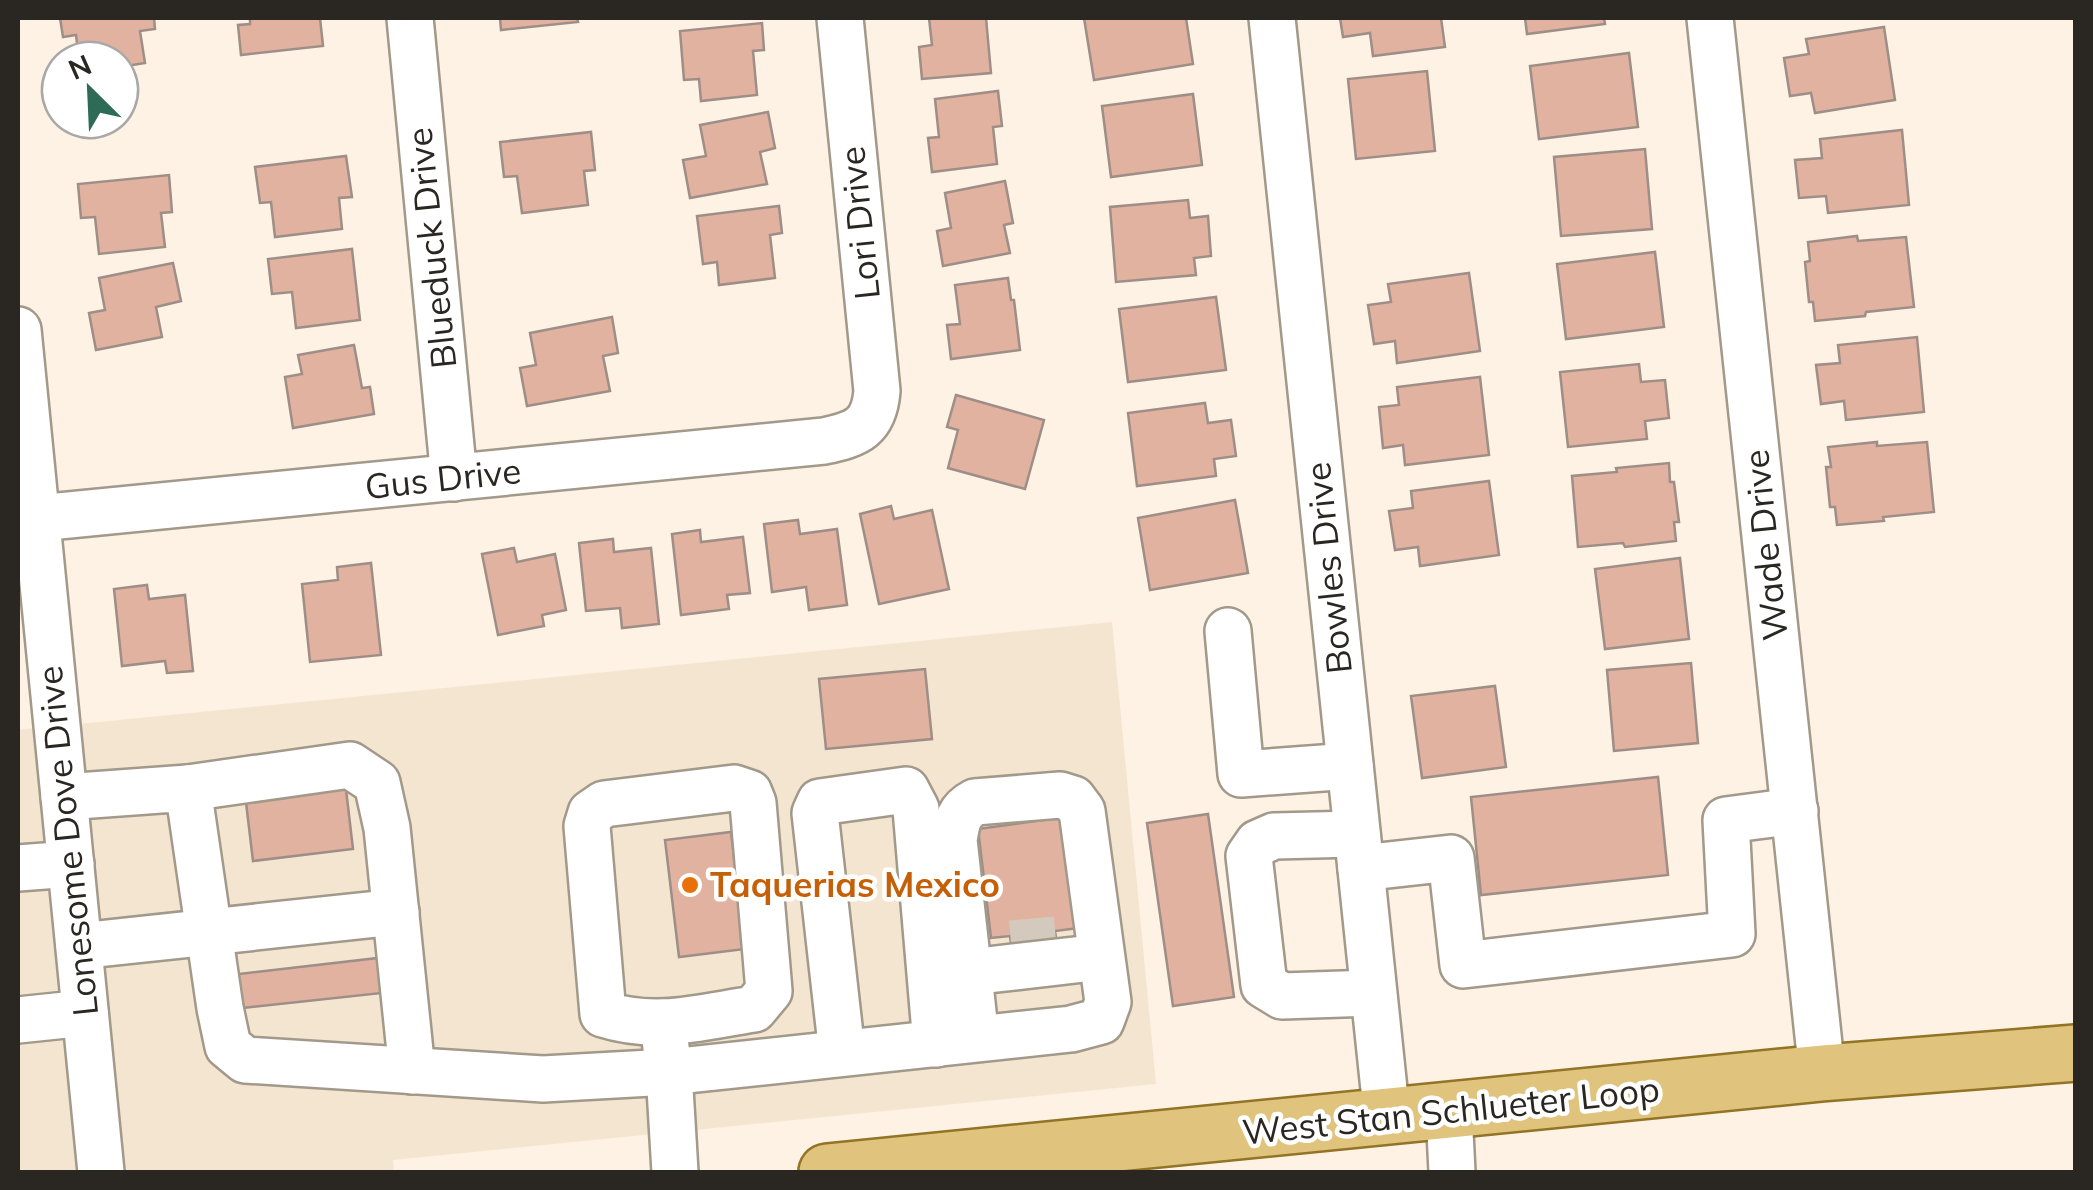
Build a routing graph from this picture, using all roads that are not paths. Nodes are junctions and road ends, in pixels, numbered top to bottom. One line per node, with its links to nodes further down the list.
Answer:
1 (410, 18): 7 (street, Blueduck Drive)
2 (840, 18): 6 (street, Lori Drive)
3 (1272, 18): 10 (street, Bowles Drive)
4 (1710, 18): 13 (street, Wade Drive)
5 (18, 330): 8 (street, Lonesome Dove Drive)
6 (865, 424): 7 (street, Gus Drive)
7 (454, 478): 8 (street, Gus Drive)
8 (27, 519): 12 (street, Lonesome Dove Drive)
9 (1228, 631): 10 (street)
10 (1350, 766): 14 (street, Bowles Drive)
11 (188, 788): 12 (street); 17 (street); 18 (street)
12 (64, 798): 15 (street, Lonesome Dove Drive)
13 (1794, 811): 14 (street); 31 (street, Wade Drive)
14 (1359, 851): 22 (street, Bowles Drive); 22 (street)
15 (71, 864): 16 (street); 19 (street, Lonesome Dove Drive)
16 (18, 868)
17 (396, 912): 18 (street); 29 (street)
18 (208, 931): 19 (street); 29 (street)
19 (79, 946): 23 (street, Lonesome Dove Drive)
20 (1083, 952): 21 (street); 21 (street); 26 (street)
21 (989, 962): 26 (street)
22 (1374, 993): 33 (street, Bowles Drive)
23 (86, 1014): 24 (street); 34 (street, Lonesome Dove Drive)
24 (18, 1020)
25 (663, 1024): 25 (street); 30 (street)
26 (956, 1041): 27 (street); 27 (street)
27 (842, 1053): 30 (street)
28 (2076, 1053): 31 (main road, West Stan Schlueter Loop)
29 (412, 1071): 30 (street)
30 (669, 1072): 35 (street)
31 (1822, 1073): 32 (main road, West Stan Schlueter Loop)
32 (1449, 1112): 33 (main road, West Stan Schlueter Loop); 37 (street)
33 (1386, 1118): 36 (main road, West Stan Schlueter Loop)
34 (101, 1172)
35 (676, 1172)
36 (828, 1172)
37 (1452, 1172)

